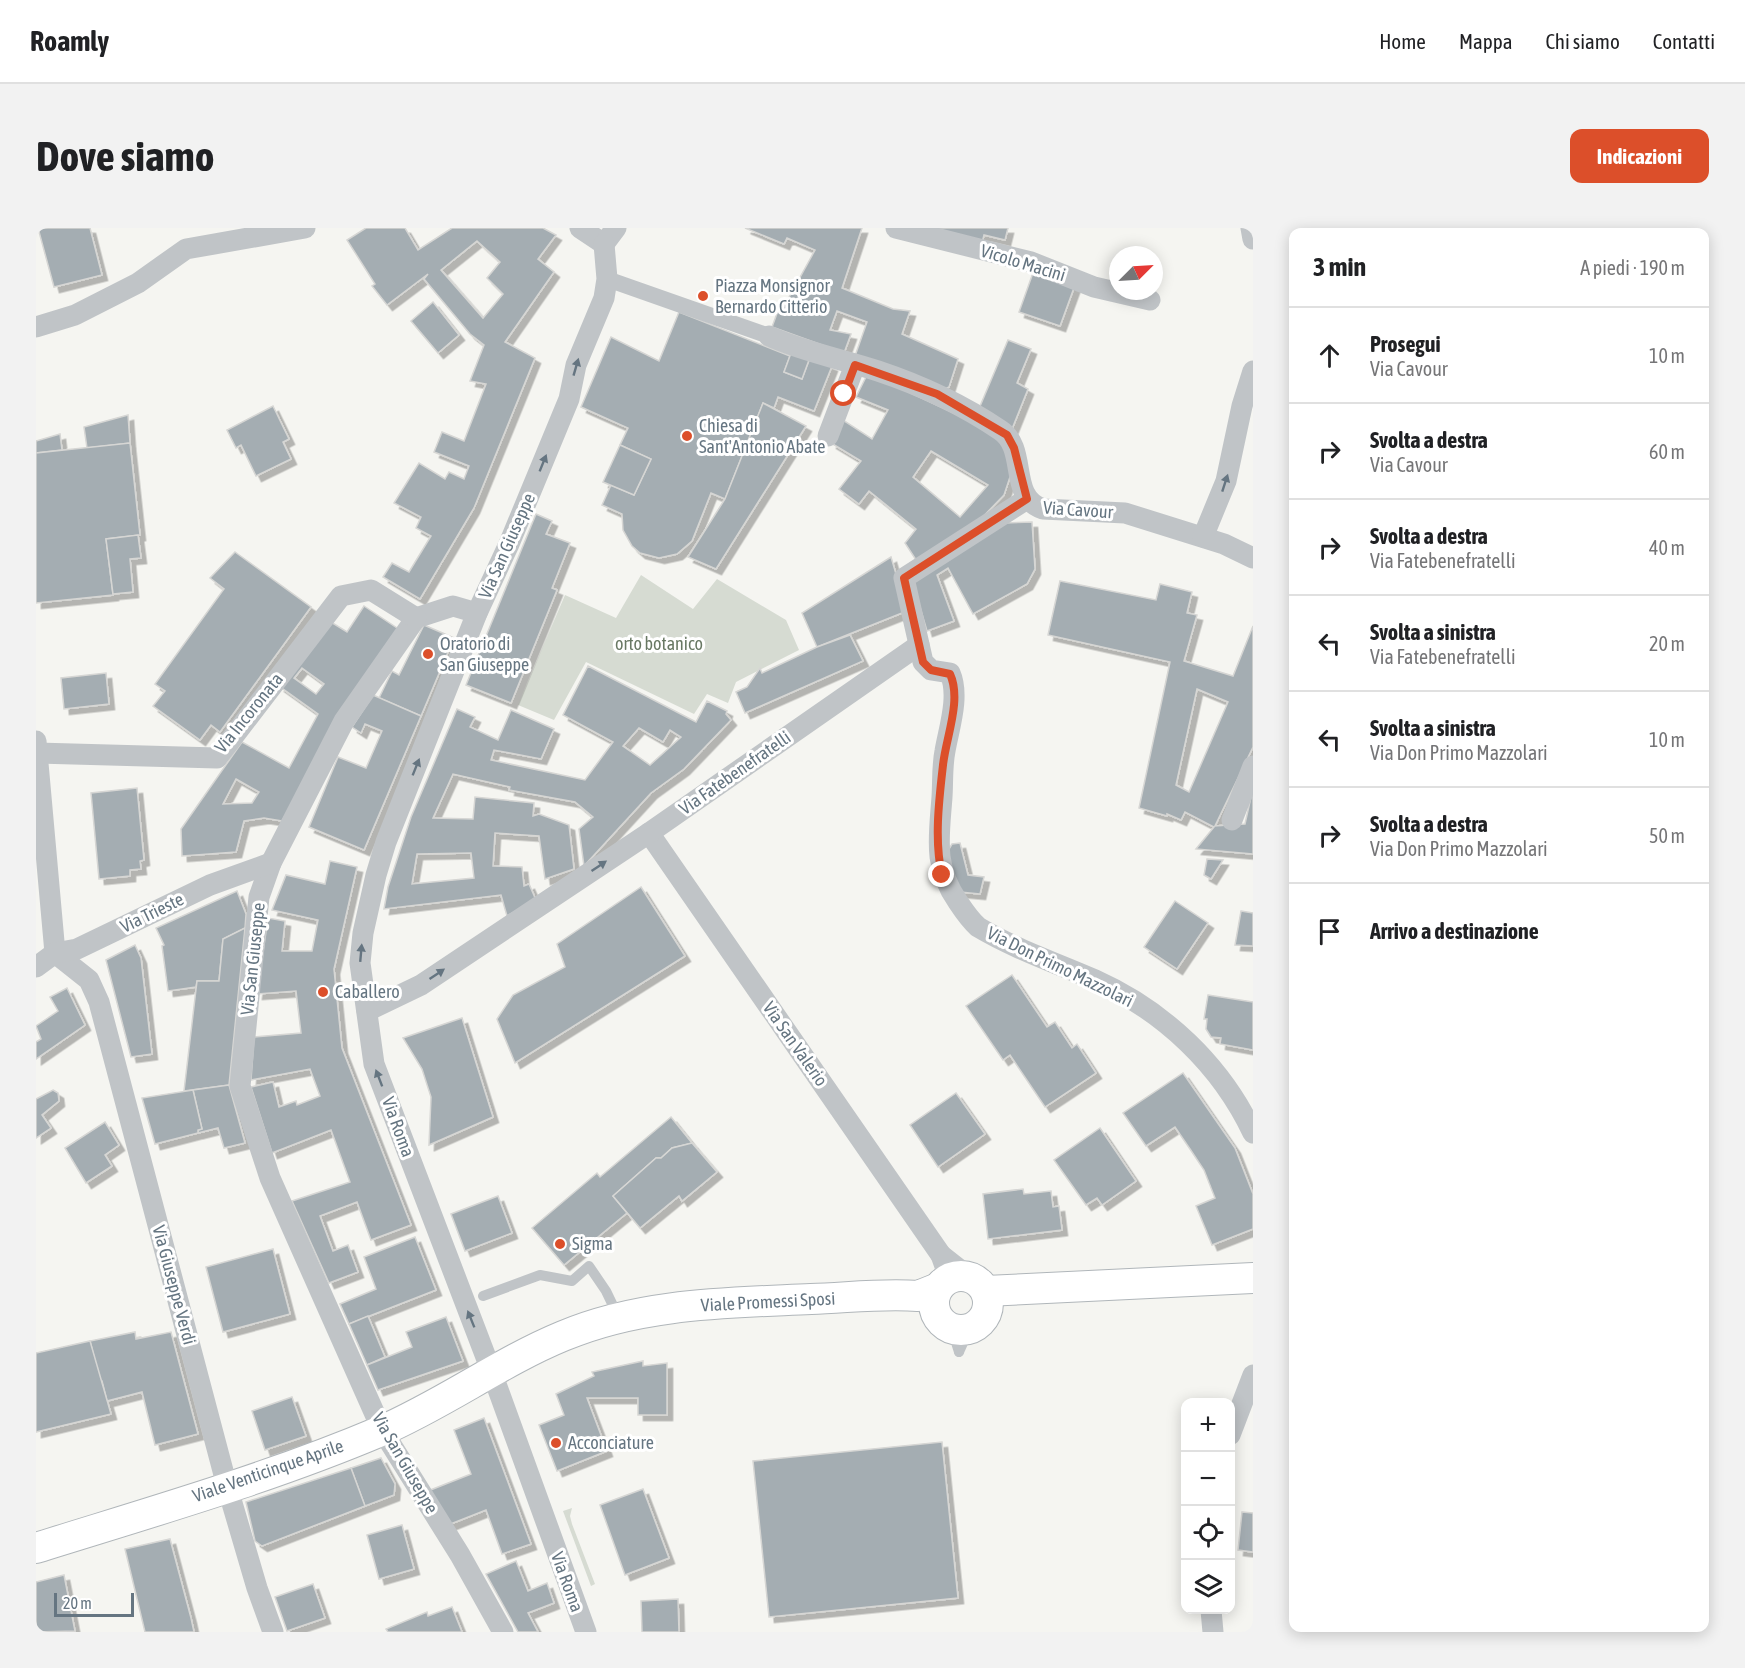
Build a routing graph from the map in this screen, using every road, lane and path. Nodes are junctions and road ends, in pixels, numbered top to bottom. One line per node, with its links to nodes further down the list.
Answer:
1 (305, 228): 9 (street)
2 (580, 228): 5 (street)
3 (896, 228): 8 (street, Vicolo Macini)
4 (1251, 228): 6 (street)
5 (610, 236): 7 (street, Via San Giuseppe)
6 (1253, 239)
7 (607, 279): 10 (street); 17 (street, Via San Giuseppe, one-way to 7)
8 (1109, 290)
9 (36, 327)
10 (769, 336): 11 (street, Via Cavour)
11 (855, 365): 13 (street); 14 (street, Via Cavour)
12 (1253, 371): 15 (street, one-way to 12)
13 (828, 436)
14 (1027, 499): 15 (street, Via Cavour); 19 (street)
15 (1203, 537): 16 (street, Via Cavour)
16 (1253, 558)
17 (477, 613): 18 (street, Via San Giuseppe); 27 (street, Via Roma, one-way to 17)
18 (416, 618): 20 (street, Via Incoronata); 24 (street, Via San Giuseppe)
19 (920, 645): 23 (street, Via Fatebenefratelli); 28 (street, Via Don Primo Mazzolari)
20 (37, 746): 25 (street)
21 (1253, 766): 22 (street)
22 (1232, 820)
23 (649, 833): 27 (street, Via Fatebenefratelli, one-way to 23); 31 (street, Via San Valerio)
24 (271, 863): 25 (street, Via Trieste); 36 (street, Via San Giuseppe)
25 (54, 953): 26 (street, Via Trieste); 37 (street, Via Giuseppe Verdi)
26 (36, 967)
27 (367, 1011): 33 (street, Via Roma, one-way to 27)
28 (1253, 1133)
29 (1253, 1278): 31 (main road, Viale Promessi Sposi)
30 (483, 1296): 32 (lane)
31 (959, 1296): 32 (main road, Viale Promessi Sposi)
32 (618, 1316): 33 (main road, Viale Promessi Sposi)
33 (492, 1373): 36 (main road, Viale Venticinque Aprile); 42 (street, Via Roma)
34 (1253, 1375): 35 (street)
35 (1235, 1423)
36 (382, 1430): 37 (main road, Viale Venticinque Aprile); 41 (street, Via San Giuseppe)
37 (227, 1486): 38 (main road, Viale Venticinque Aprile); 40 (street, Via Giuseppe Verdi)
38 (36, 1548)
39 (1211, 1614): 43 (street)
40 (273, 1632)
41 (503, 1632)
42 (586, 1632)
43 (1213, 1632)

